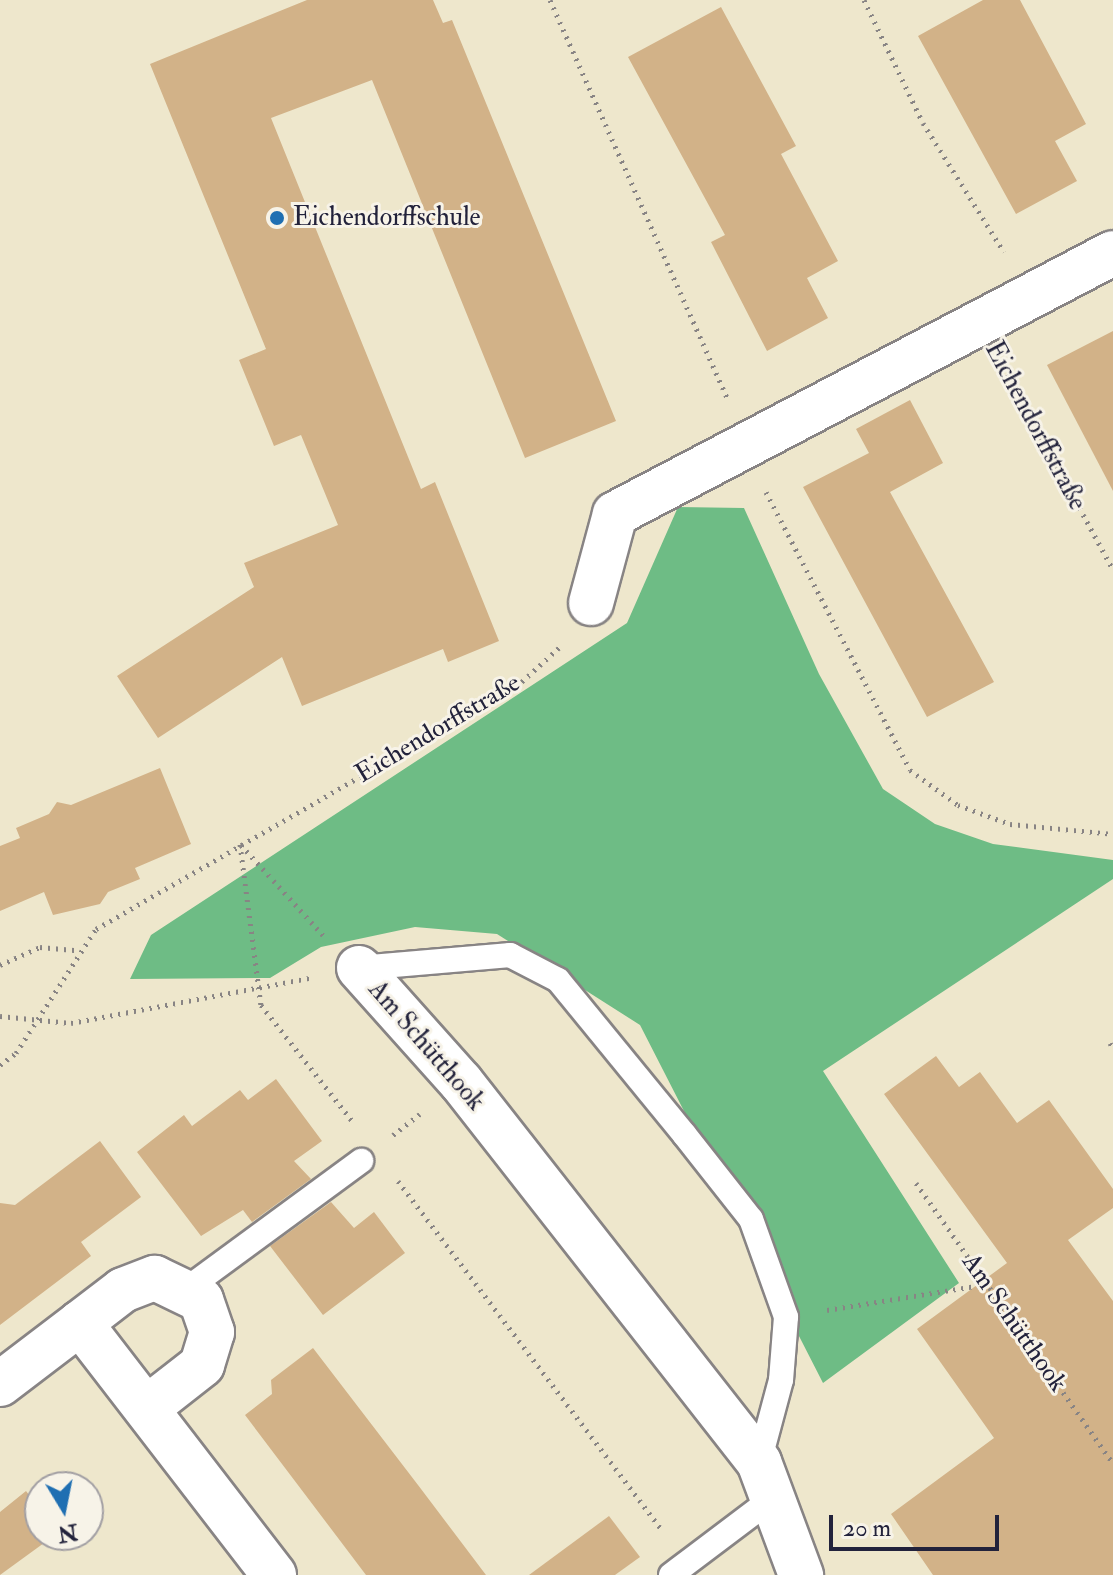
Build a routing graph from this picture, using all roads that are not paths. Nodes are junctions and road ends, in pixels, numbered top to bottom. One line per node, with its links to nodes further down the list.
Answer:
1 (1113, 253): 2 (street, Eichendorffstraße)
2 (591, 603)
3 (359, 968): 9 (street, Am Schütthook); 9 (lane, Am Schütthook)
4 (368, 1155): 5 (lane)
5 (188, 1288): 6 (street); 8 (street)
6 (80, 1323): 7 (street); 8 (street)
7 (0, 1384)
8 (147, 1408): 11 (street)
9 (765, 1480): 10 (lane); 12 (street, Am Schütthook)
10 (679, 1569)
11 (274, 1575)
12 (801, 1575)

